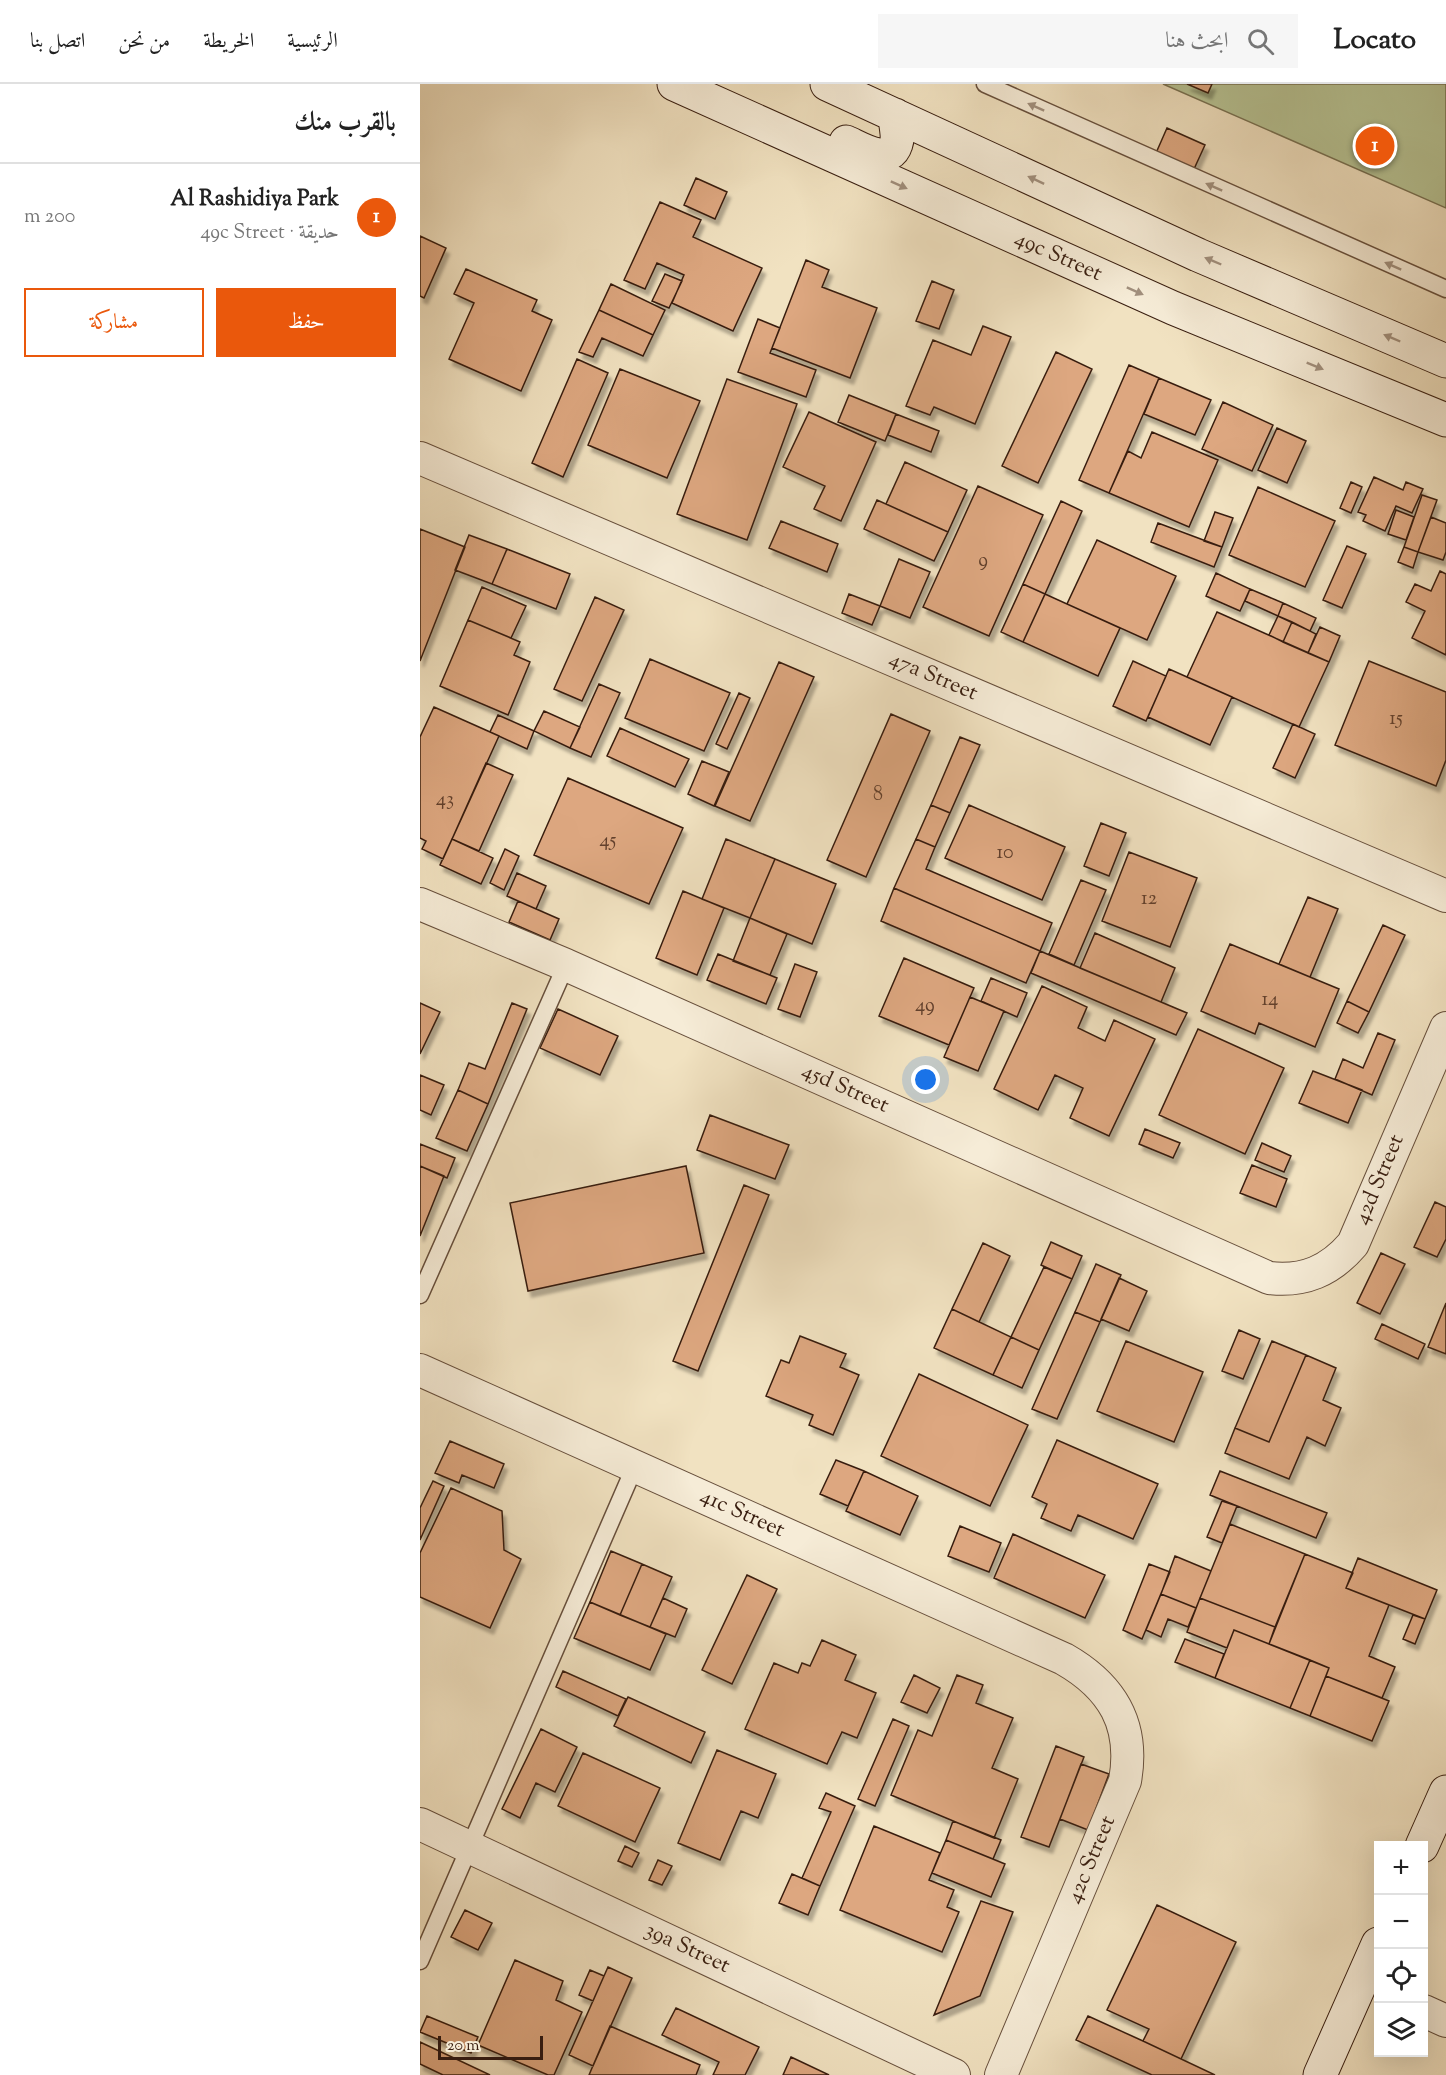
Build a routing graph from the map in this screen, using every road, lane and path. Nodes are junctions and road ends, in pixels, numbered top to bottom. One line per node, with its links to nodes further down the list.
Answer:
1 (674, 84): 8 (street, 49c Street, one-way to 8)
2 (712, 84): 5 (street)
3 (826, 84): 5 (street)
4 (985, 84): 6 (lane, one-way to 4)
5 (895, 115): 7 (street, one-way to 5)
6 (1446, 289)
7 (1446, 361)
8 (1446, 420)
9 (420, 458): 10 (street, 47a Street)
10 (1446, 896)
11 (420, 904): 12 (street, 45d Street)
12 (566, 965): 14 (street, 45d Street); 15 (lane)
13 (1446, 1028): 14 (street, 42d Street)
14 (1269, 1278)
15 (420, 1295)
16 (420, 1370): 17 (street, 41c Street)
17 (635, 1466): 18 (street, 41c Street); 22 (lane)
18 (1064, 1659): 29 (street, 42c Street)
19 (1446, 1792): 21 (street)
20 (420, 1824): 22 (street, 39a Street)
21 (1424, 1841)
22 (469, 1846): 24 (lane); 28 (street, 39a Street)
23 (1377, 1949): 25 (street)
24 (420, 1961)
25 (1370, 1986): 30 (street)
26 (1428, 2012): 27 (street)
27 (1446, 2021)
28 (954, 2075)
29 (1001, 2075)
30 (1320, 2075)

